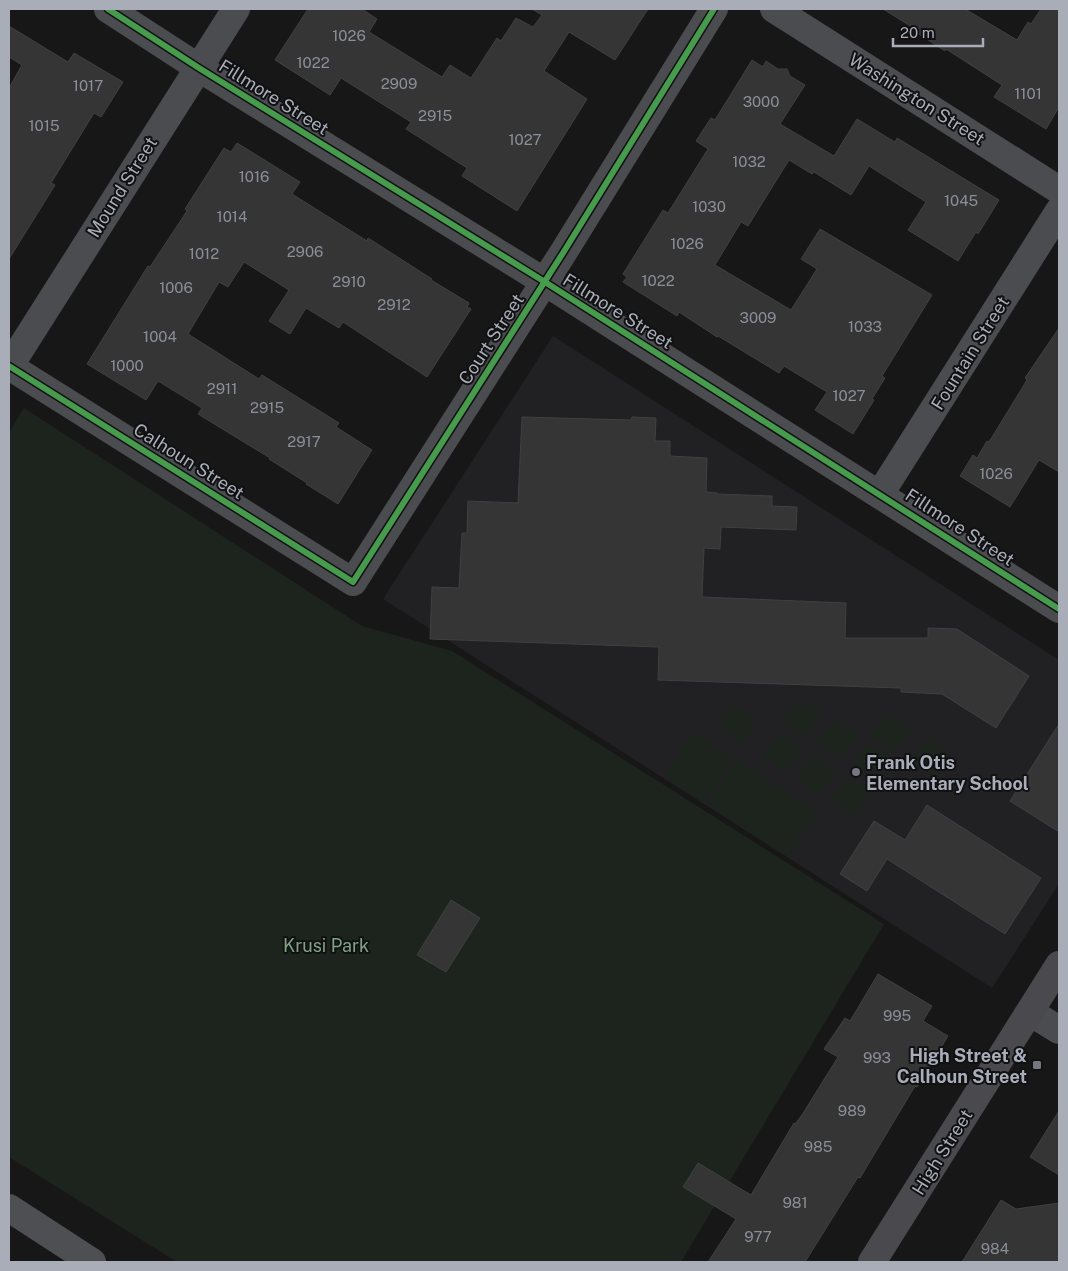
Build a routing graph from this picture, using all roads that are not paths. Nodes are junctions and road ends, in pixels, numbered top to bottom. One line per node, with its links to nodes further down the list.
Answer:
1 (108, 9): 5 (street, Fillmore Street)
2 (236, 9): 5 (street, Mound Street)
3 (714, 9): 8 (street, Court Street)
4 (774, 9): 6 (street, Washington Street)
5 (199, 68): 8 (street, Fillmore Street); 9 (street, Mound Street)
6 (1059, 190)
7 (1059, 211): 10 (street, Fountain Street)
8 (545, 282): 10 (street, Fillmore Street); 11 (street, Court Street)
9 (9, 366): 11 (street, Calhoun Street)
10 (880, 494): 12 (street, Fillmore Street)
11 (353, 582)
12 (1059, 609)
13 (1059, 965): 14 (main road, High Street)
14 (1030, 1012): 15 (street); 18 (main road, High Street)
15 (1059, 1030)
16 (9, 1208): 17 (main road)
17 (92, 1262)
18 (872, 1262)

